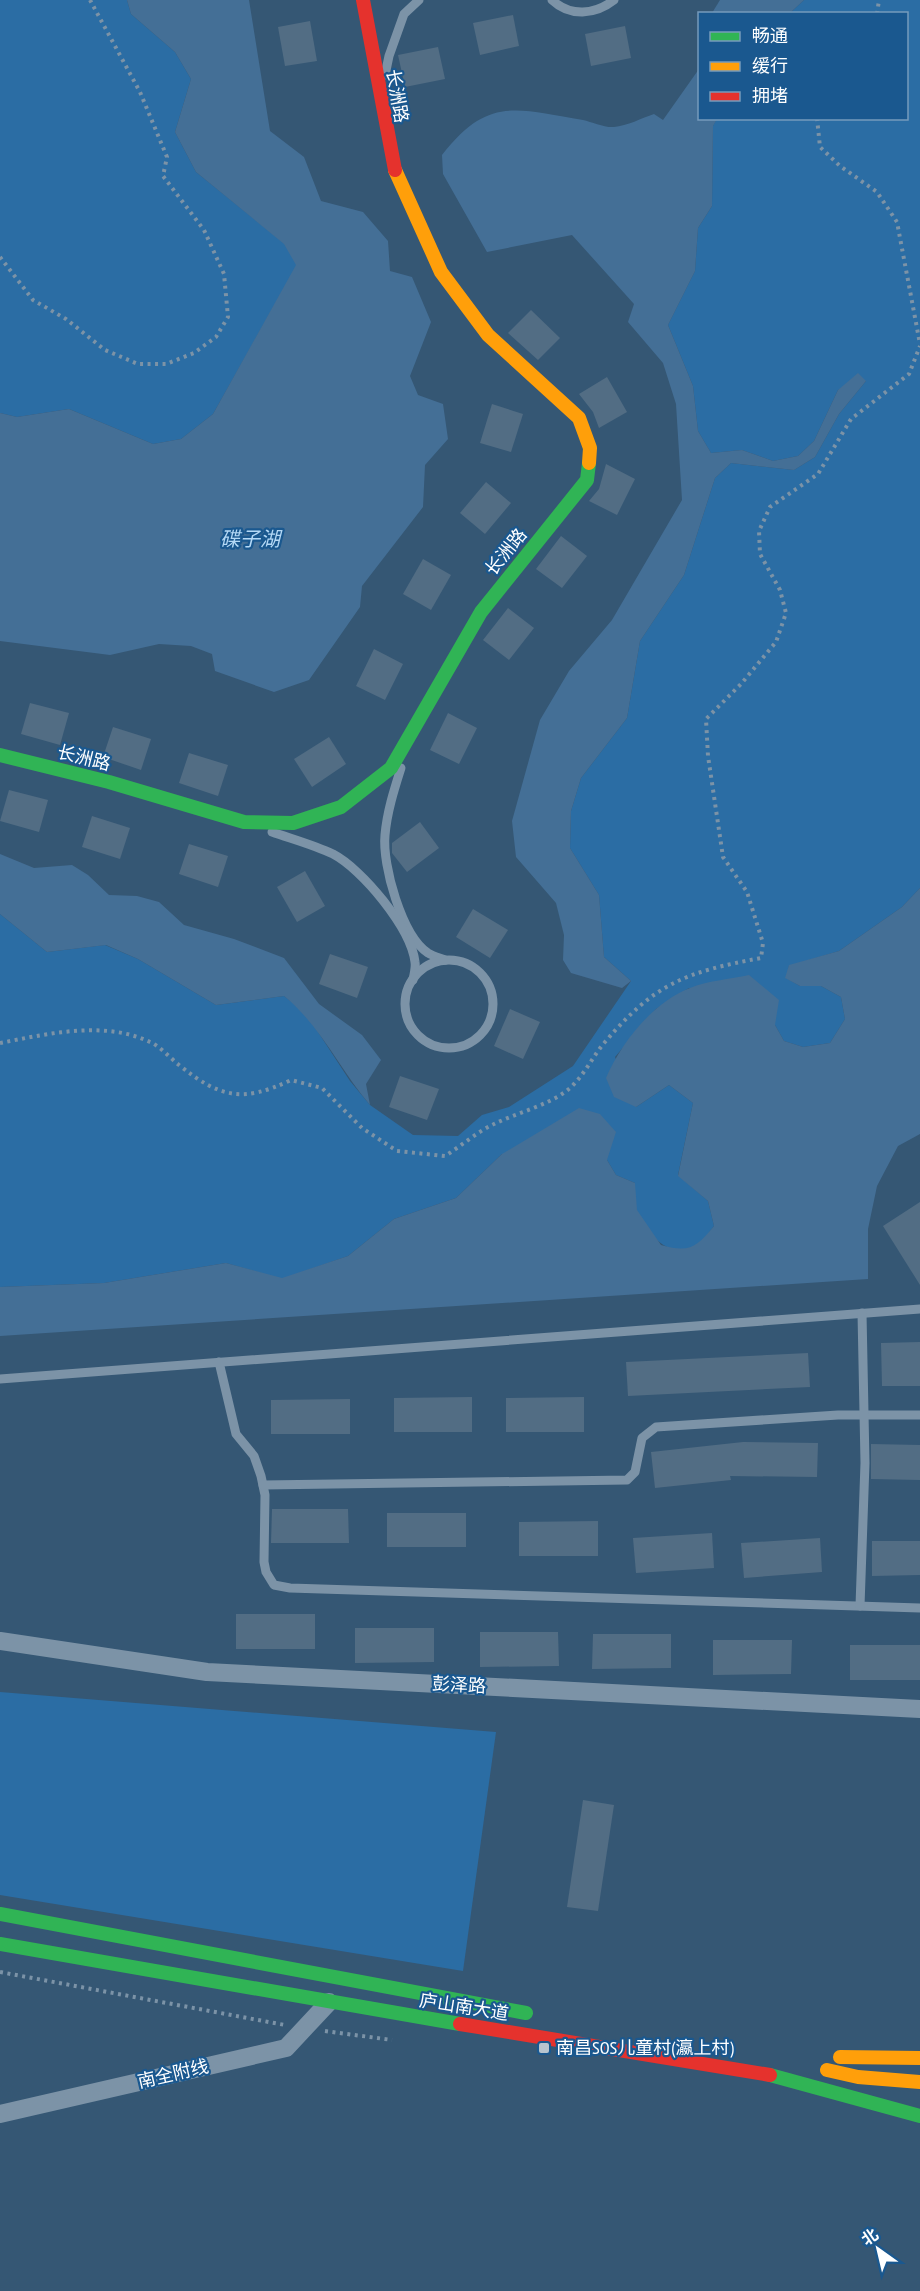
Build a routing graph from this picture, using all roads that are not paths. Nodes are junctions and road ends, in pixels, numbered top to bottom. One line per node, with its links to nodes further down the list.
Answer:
1 (363, 0): 5 (main road, 长洲路)
2 (419, 0): 5 (lane)
3 (552, 0): 4 (lane)
4 (614, 0)
5 (380, 104): 6 (main road, 长洲路)
6 (417, 724): 8 (main road, 长洲路); 9 (lane)
7 (0, 755): 8 (main road, 长洲路)
8 (244, 822): 10 (lane)
9 (445, 960): 10 (lane); 10 (lane)
10 (413, 980)
11 (920, 1309): 12 (lane)
12 (862, 1313): 13 (lane); 15 (lane)
13 (219, 1362): 14 (lane); 17 (lane)
14 (0, 1379)
15 (864, 1415): 16 (lane); 17 (lane); 18 (lane)
16 (920, 1415)
17 (263, 1485): 18 (lane)
18 (860, 1606): 19 (lane)
19 (920, 1608)
20 (0, 1641): 21 (street, 彭泽路)
21 (920, 1709)
22 (0, 1914): 25 (main road, 庐山南大道)
23 (0, 1944): 24 (main road, 庐山南大道)
24 (328, 2002): 30 (street, 南全附线); 31 (main road, 庐山南大道)
25 (541, 2015)
26 (840, 2057): 27 (main road)
27 (920, 2058)
28 (817, 2068): 29 (main road)
29 (920, 2082)
30 (0, 2114)
31 (920, 2116)

